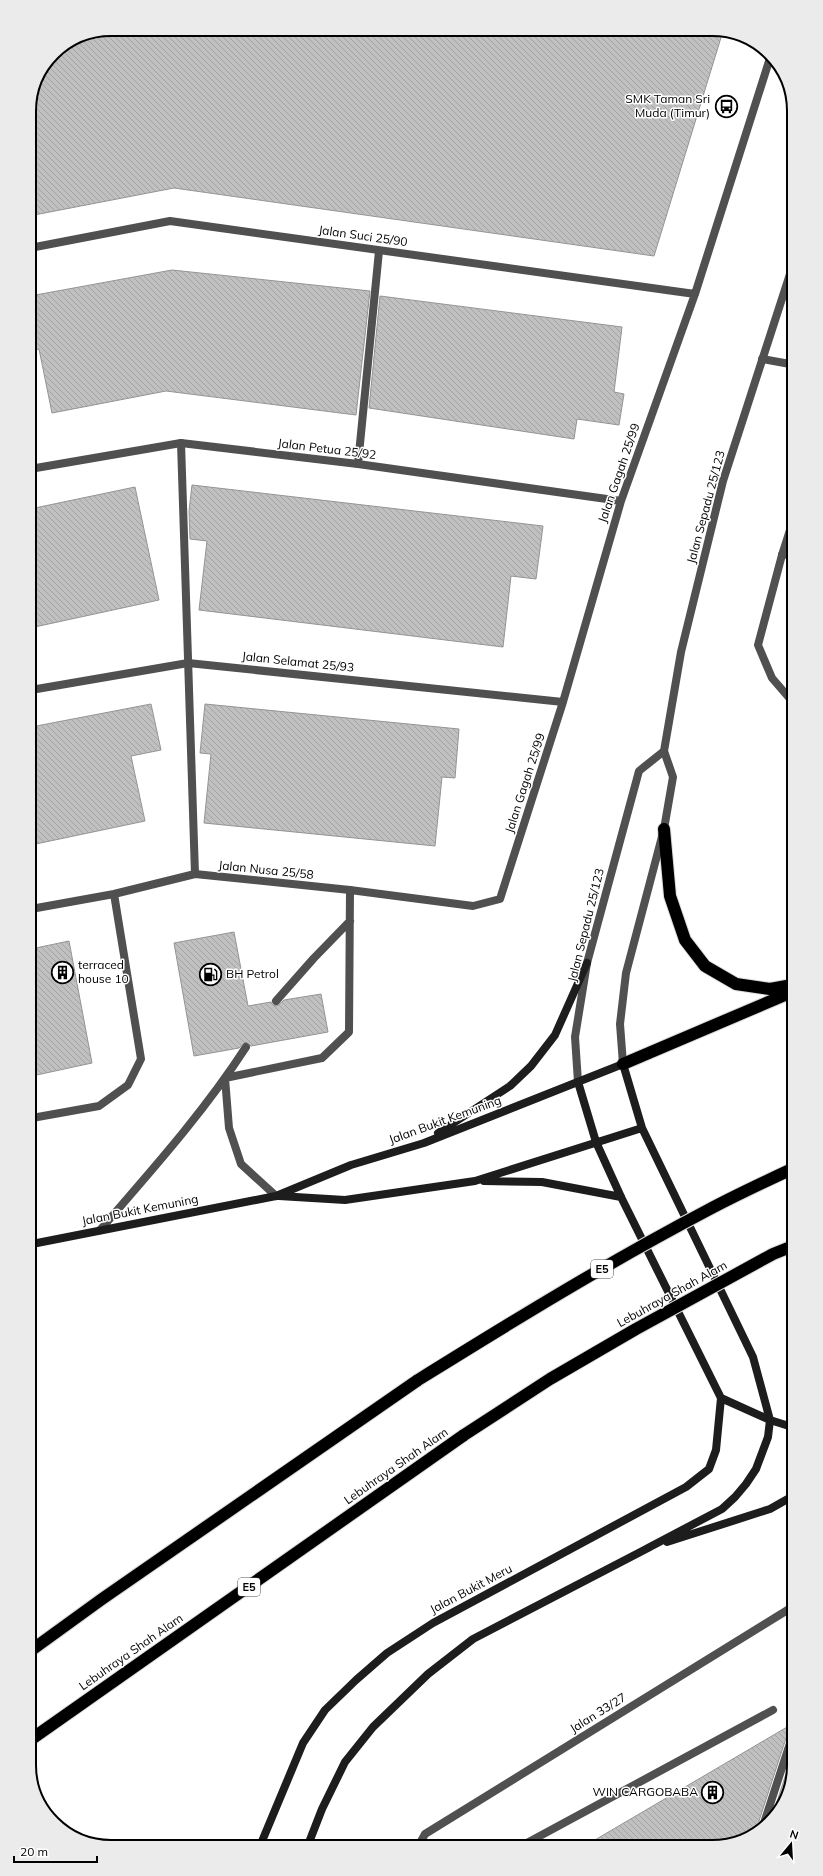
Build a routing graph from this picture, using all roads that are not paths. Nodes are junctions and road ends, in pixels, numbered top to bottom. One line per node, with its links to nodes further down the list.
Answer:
1 (769, 62): 5 (street, Jalan Gagah 25/99)
2 (36, 247): 3 (street, Jalan Suci 25/90)
3 (380, 251): 5 (street, Jalan Suci 25/90); 9 (street)
4 (787, 283): 6 (street, Jalan Sepadu 25/123)
5 (694, 294): 11 (street, Jalan Gagah 25/99)
6 (762, 359): 7 (street); 19 (street, Jalan Sepadu 25/123)
7 (787, 363)
8 (181, 443): 9 (street, Jalan Petua 25/92); 10 (street, Jalan Petua 25/92); 15 (street)
9 (358, 464): 11 (street, Jalan Petua 25/92)
10 (36, 468)
11 (620, 501): 18 (street, Jalan Gagah 25/99)
12 (787, 539): 14 (street)
13 (787, 554): 14 (street)
14 (782, 555): 17 (street)
15 (188, 663): 16 (street, Jalan Selamat 25/93); 18 (street, Jalan Selamat 25/93); 21 (street)
16 (36, 689)
17 (787, 695)
18 (563, 702): 24 (street, Jalan Gagah 25/99)
19 (664, 751): 20 (street, Jalan Sepadu 25/123); 27 (street, Jalan Sepadu 25/123)
20 (664, 829): 28 (highway); 32 (street, Jalan Sepadu 25/123)
21 (195, 874): 22 (street, Jalan Nusa 25/58); 23 (street, Jalan Nusa 25/58)
22 (350, 890): 24 (street, Jalan Nusa 25/58); 26 (street)
23 (114, 894): 25 (street, Jalan Nusa 25/58); 35 (street)
24 (500, 899)
25 (36, 908)
26 (350, 921): 30 (street); 33 (street)
27 (587, 963): 34 (street, Jalan Sepadu 25/123); 37 (main road)
28 (787, 985)
29 (787, 994): 32 (highway)
30 (276, 1001)
31 (246, 1047): 33 (street)
32 (623, 1064): 34 (main road, Jalan Bukit Kemuning); 36 (main road, Jalan Sepadu 25/123)
33 (225, 1078): 41 (street); 43 (street)
34 (578, 1082): 37 (main road, Jalan Bukit Kemuning); 38 (main road, Jalan Sepadu 25/123)
35 (36, 1117)
36 (642, 1128): 38 (main road, Jalan Bukit Kemuning); 47 (main road, Jalan Sepadu 25/123)
37 (424, 1142): 41 (main road, Jalan Bukit Kemuning)
38 (596, 1142): 40 (main road, Jalan Bukit Kemuning); 42 (main road)
39 (787, 1171): 52 (highway, E5, bridge)
40 (475, 1181): 41 (main road, Jalan Bukit Kemuning); 42 (main road)
41 (276, 1196): 43 (main road, Jalan Bukit Kemuning)
42 (621, 1197): 46 (main road)
43 (100, 1230): 44 (main road, Jalan Bukit Kemuning)
44 (36, 1243)
45 (787, 1248): 54 (highway, Lebuhraya Shah Alam / E5, bridge)
46 (721, 1398): 47 (main road); 57 (main road, Jalan Bukit Meru)
47 (770, 1420): 48 (main road); 50 (main road)
48 (787, 1425)
49 (787, 1500): 50 (main road)
50 (646, 1549): 58 (main road)
51 (787, 1610): 59 (street, Jalan 33/27)
52 (36, 1647)
53 (773, 1710): 60 (street)
54 (36, 1736)
55 (787, 1752): 56 (street)
56 (766, 1817)
57 (262, 1840)
58 (310, 1840)
59 (421, 1840)
60 (532, 1840)

